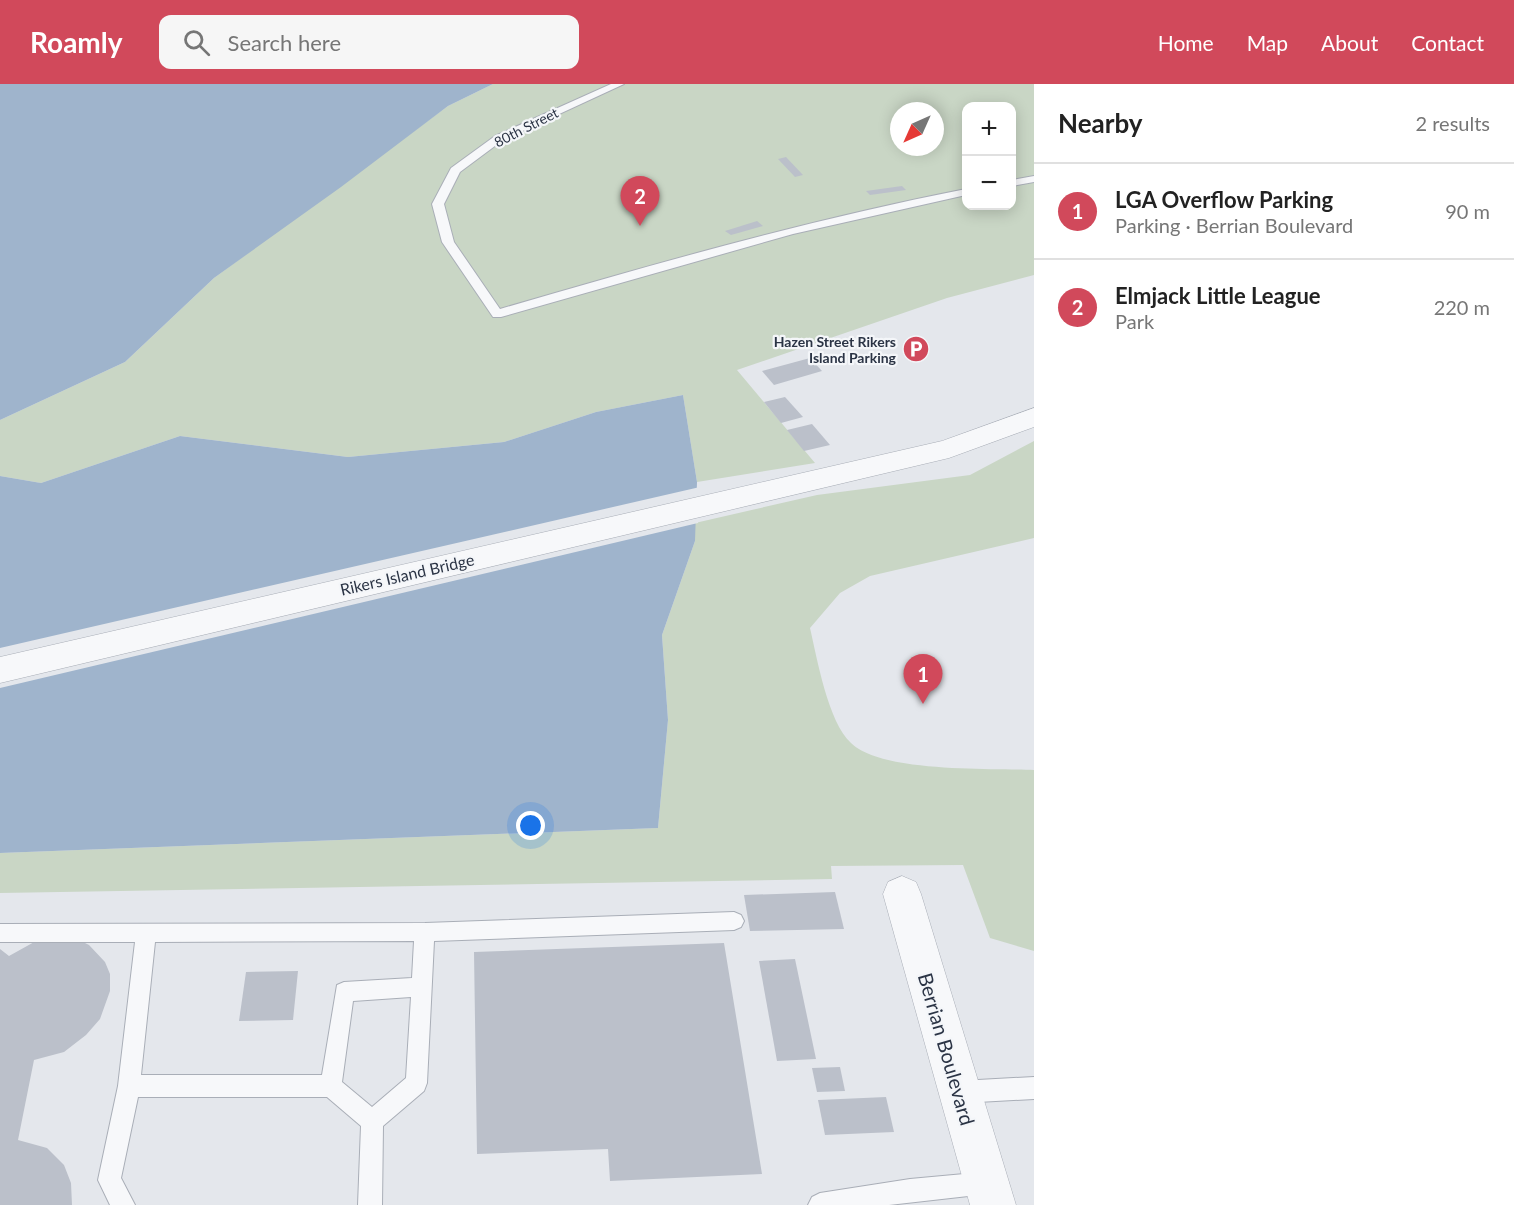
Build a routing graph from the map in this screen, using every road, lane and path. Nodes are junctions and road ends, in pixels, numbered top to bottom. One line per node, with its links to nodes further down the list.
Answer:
1 (619, 84): 4 (lane, 80th Street)
2 (1034, 179): 3 (lane)
3 (1016, 182)
4 (962, 193)
5 (1034, 417): 6 (street, Rikers Island Bridge)
6 (0, 670)
7 (902, 894): 16 (street, Berrian Boulevard)
8 (734, 921): 9 (lane)
9 (425, 932): 11 (lane); 12 (lane)
10 (0, 933): 11 (lane)
11 (146, 934): 13 (lane)
12 (421, 987): 14 (lane); 17 (lane)
13 (129, 1086): 14 (lane); 19 (lane)
14 (331, 1086): 17 (lane)
15 (1034, 1088): 16 (lane)
16 (959, 1092): 18 (street, Berrian Boulevard)
17 (372, 1121): 20 (lane)
18 (990, 1194): 21 (lane)
19 (123, 1205)
20 (370, 1205)
21 (820, 1205)

